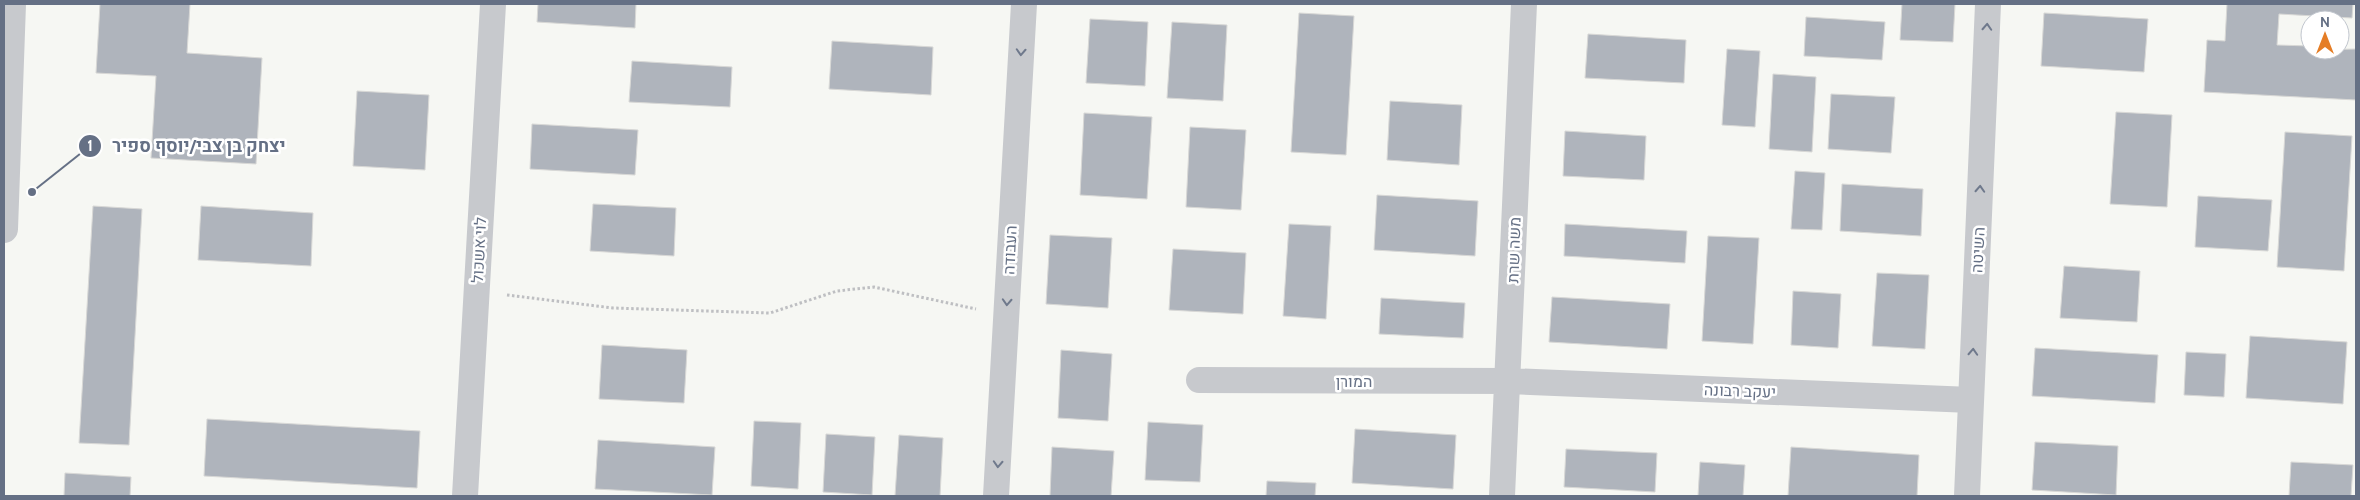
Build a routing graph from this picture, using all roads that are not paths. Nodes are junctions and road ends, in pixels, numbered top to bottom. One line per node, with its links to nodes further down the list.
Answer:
1 (12, 4): 6 (street)
2 (493, 4): 10 (street, לוי אשכול)
3 (1024, 4): 11 (street, העבודה, one-way to 11)
4 (1524, 4): 8 (street, משה שרת)
5 (1988, 4): 9 (street, השיטה, one-way to 5)
6 (4, 229)
7 (1199, 380): 8 (street, המורן)
8 (1508, 381): 9 (street, יעקב רבונה); 12 (street, משה שרת)
9 (1971, 400): 13 (street, השיטה)
10 (464, 496)
11 (996, 496)
12 (1502, 496)
13 (1968, 496)

